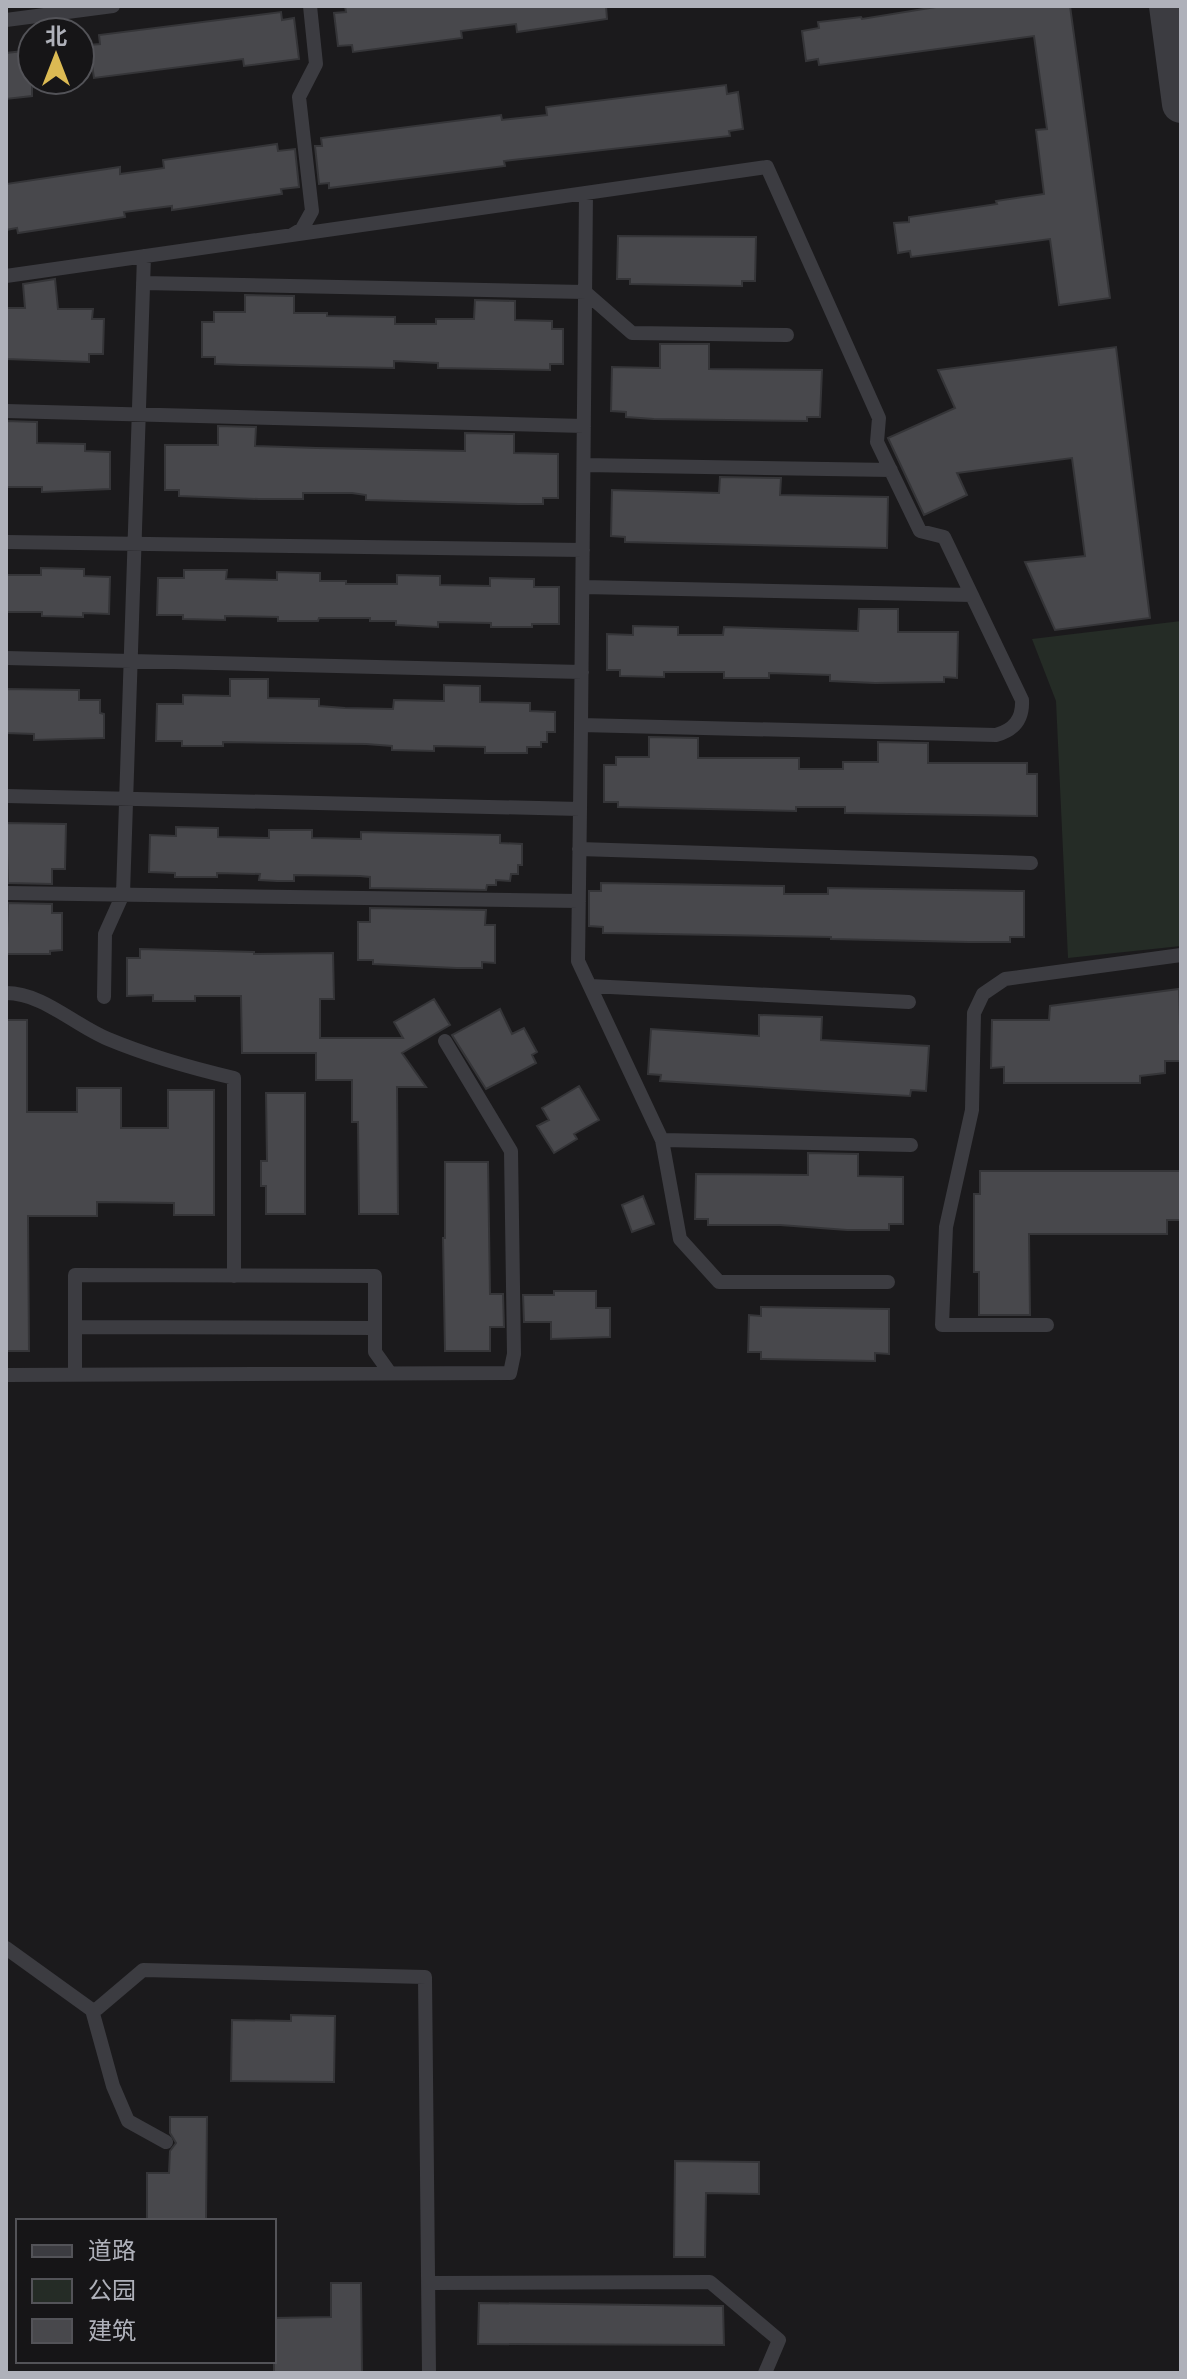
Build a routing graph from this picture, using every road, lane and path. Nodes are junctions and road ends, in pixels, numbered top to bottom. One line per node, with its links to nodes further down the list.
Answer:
1 (113, 6): 4 (lane)
2 (310, 6): 7 (lane)
3 (1168, 6): 5 (street)
4 (6, 20)
5 (1181, 104)
6 (586, 193): 7 (lane); 11 (lane); 17 (lane)
7 (291, 235): 8 (lane)
8 (144, 256): 9 (lane); 10 (lane)
9 (6, 276)
10 (143, 283): 11 (lane); 14 (lane)
11 (585, 292): 12 (lane); 15 (lane)
12 (787, 335)
13 (6, 411): 14 (lane)
14 (139, 414): 15 (lane); 19 (lane)
15 (584, 426): 16 (lane)
16 (584, 465): 17 (lane); 20 (lane)
17 (891, 470): 22 (lane)
18 (6, 542): 19 (lane)
19 (135, 544): 20 (lane); 24 (lane)
20 (583, 550): 21 (lane)
21 (583, 587): 22 (lane); 25 (lane)
22 (972, 595): 26 (lane)
23 (6, 658): 24 (lane)
24 (131, 661): 25 (lane); 28 (lane)
25 (582, 672): 26 (lane)
26 (581, 725): 29 (lane)
27 (6, 796): 28 (lane)
28 (127, 798): 29 (lane); 33 (lane)
29 (580, 809): 30 (lane)
30 (579, 849): 31 (lane); 34 (lane)
31 (1031, 863)
32 (6, 893): 33 (lane)
33 (123, 894): 34 (lane); 38 (lane)
34 (579, 901): 36 (lane)
35 (1181, 955): 45 (lane)
36 (590, 986): 39 (lane); 41 (lane)
37 (6, 993): 43 (lane)
38 (104, 997)
39 (909, 1002)
40 (445, 1041): 48 (lane)
41 (662, 1140): 42 (lane); 44 (lane)
42 (911, 1145)
43 (234, 1276): 46 (lane); 47 (lane)
44 (888, 1282)
45 (1047, 1325)
46 (75, 1327): 47 (lane); 50 (lane)
47 (375, 1328): 48 (lane)
48 (390, 1373): 50 (lane)
49 (6, 1375): 50 (lane)
50 (75, 1375)
51 (6, 1948): 53 (lane)
52 (97, 2009): 54 (lane)
53 (166, 2142)
54 (428, 2283): 55 (lane); 56 (lane)
55 (429, 2373)
56 (765, 2373)

